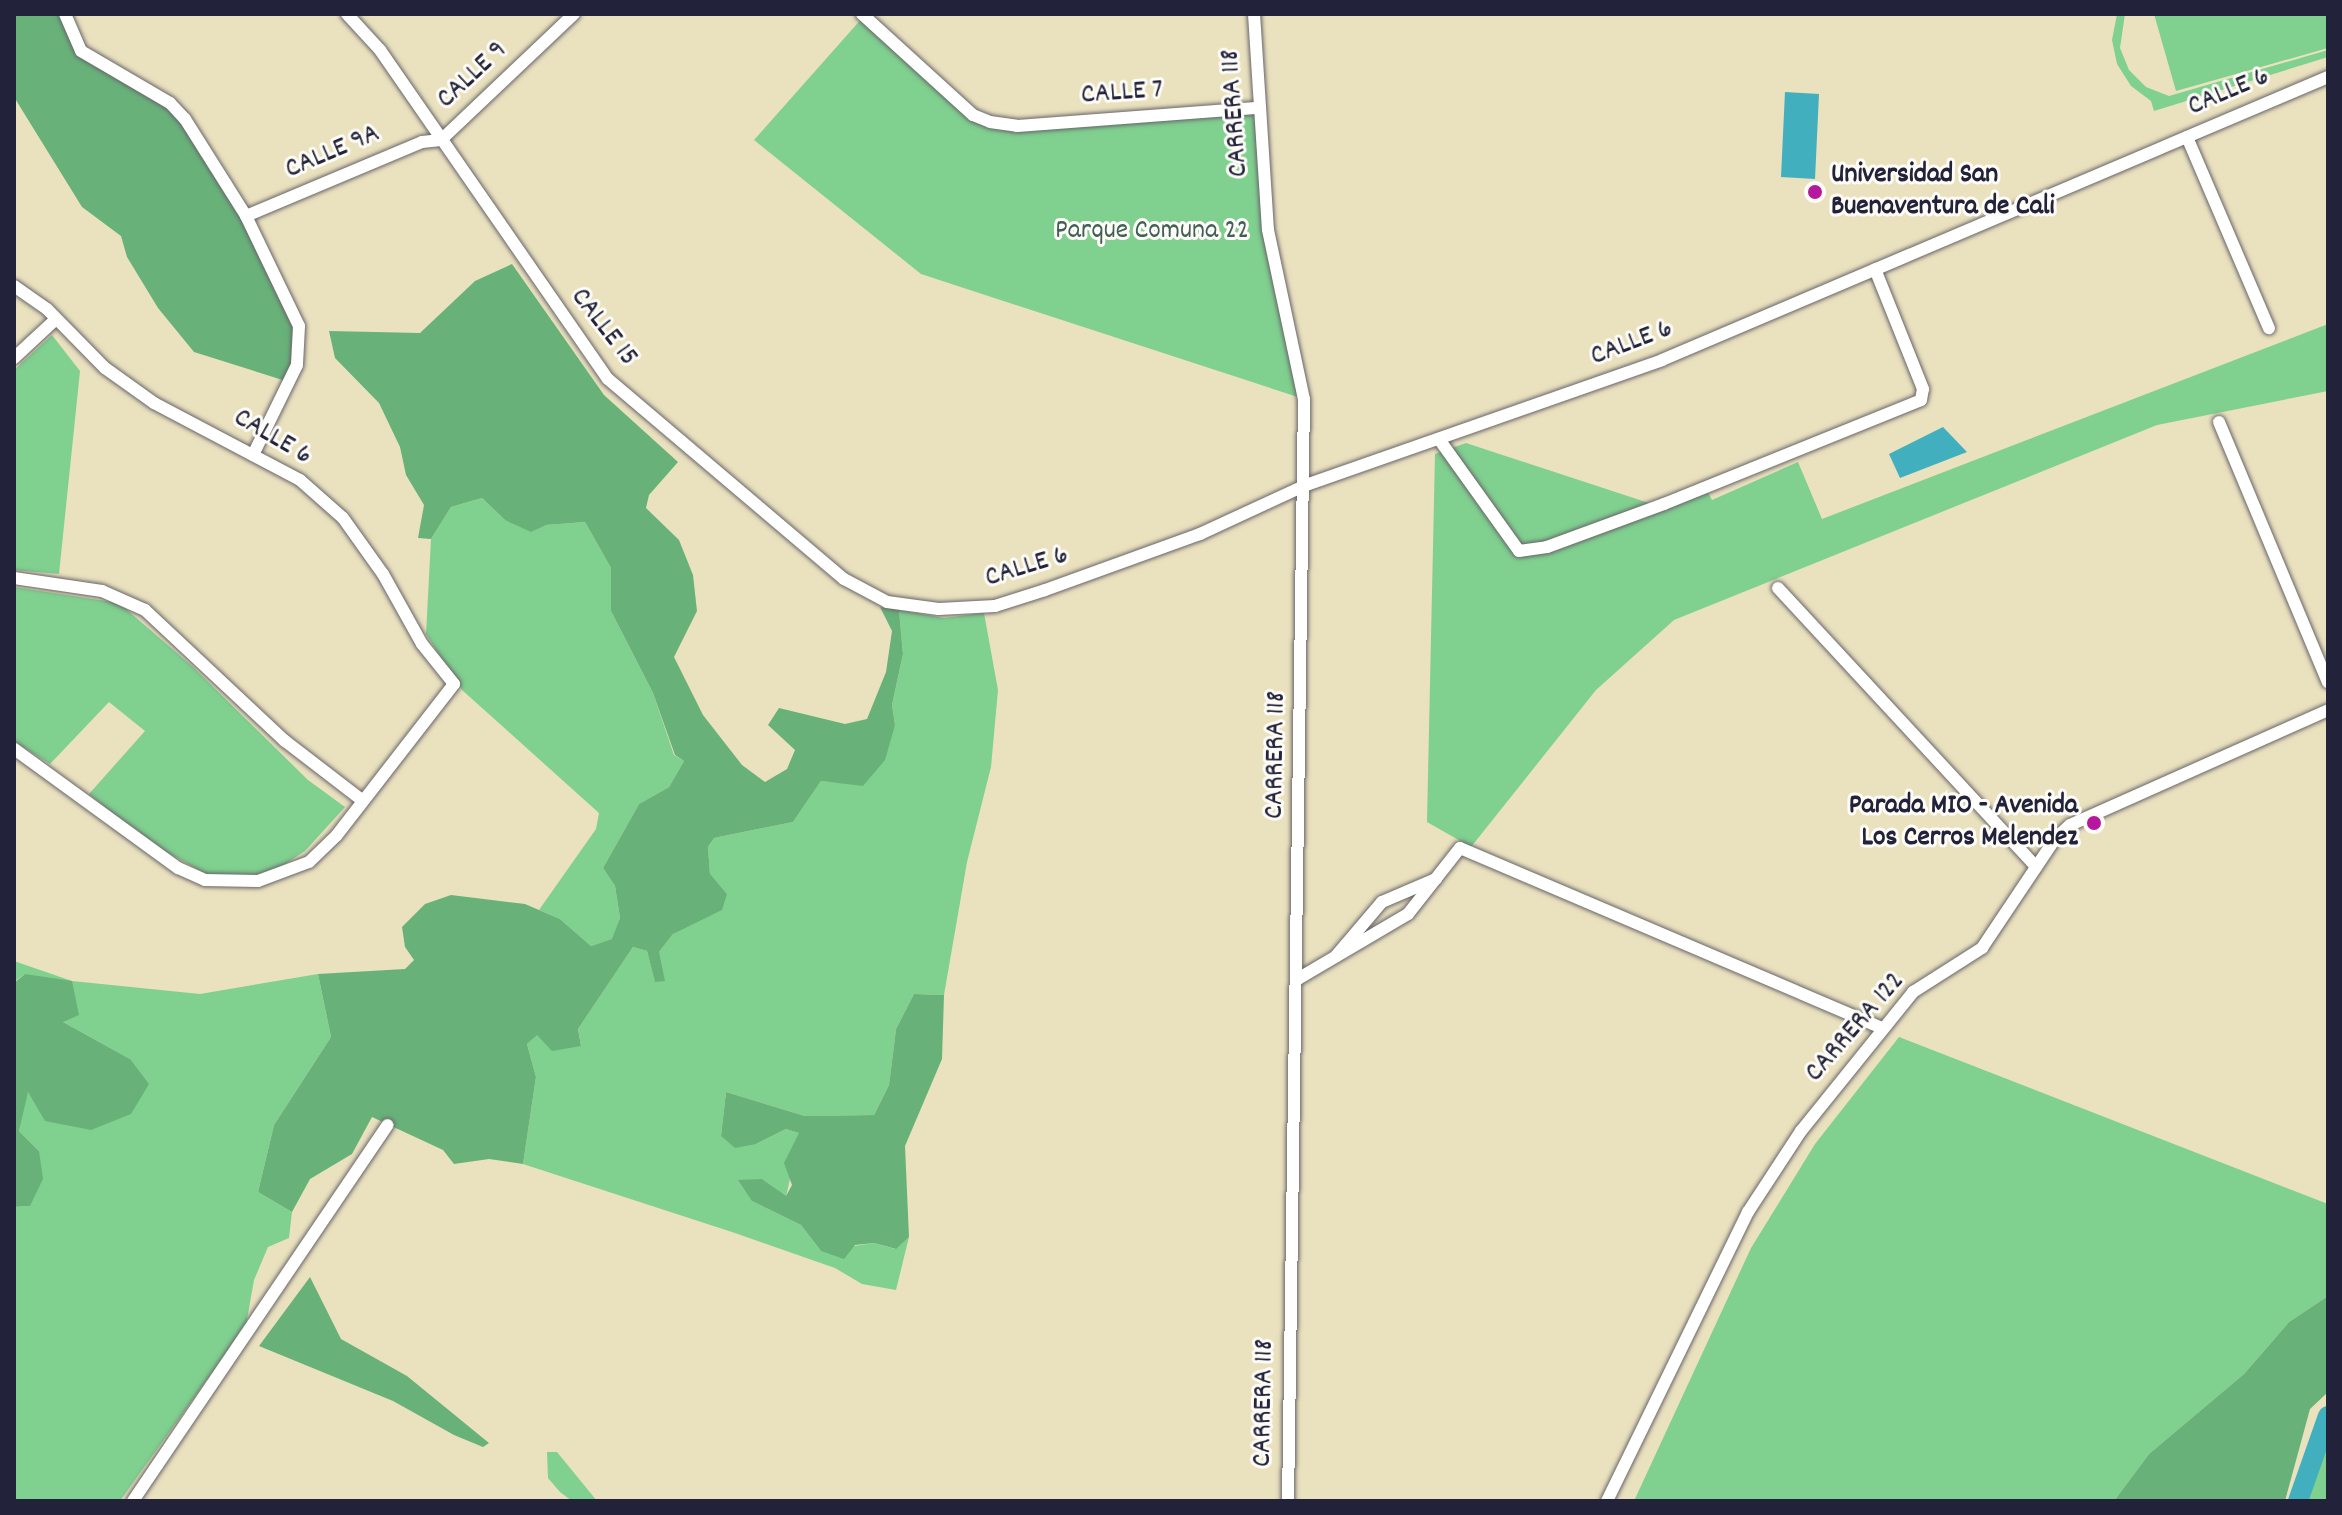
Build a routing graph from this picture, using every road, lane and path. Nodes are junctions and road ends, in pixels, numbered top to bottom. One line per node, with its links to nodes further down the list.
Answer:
1 (65, 14): 10 (street)
2 (347, 14): 9 (street, CALLE 15)
3 (574, 14): 9 (street, CALLE 9)
4 (862, 14): 7 (street, CALLE 7)
5 (1254, 14): 7 (street, CARRERA 118)
6 (2328, 77): 8 (street, CALLE 6)
7 (1259, 108): 19 (street, CARRERA 118)
8 (2187, 137): 11 (street, CALLE 6); 14 (street)
9 (441, 140): 10 (street, CALLE 9A); 22 (street, CALLE 15)
10 (246, 216): 18 (street)
11 (1875, 269): 17 (street, CALLE 6); 17 (street)
12 (14, 286): 13 (street, CALLE 6)
13 (55, 320): 15 (street); 18 (street, CALLE 6)
14 (2269, 328)
15 (14, 358)
16 (2219, 422): 23 (street)
17 (1441, 442): 19 (street, CALLE 6)
18 (253, 455): 26 (street, CALLE 6)
19 (1306, 485): 22 (street, CALLE 6); 30 (street, CARRERA 118)
20 (14, 578): 26 (street)
21 (1778, 588): 27 (street)
22 (939, 609)
23 (2328, 682)
24 (2328, 710): 27 (street, CARRERA 122)
25 (14, 749): 26 (street)
26 (362, 800)
27 (2036, 867): 31 (street, CARRERA 122)
28 (1439, 878): 29 (street); 29 (street); 31 (street)
29 (1331, 963): 30 (street)
30 (1296, 980): 34 (street, CARRERA 118)
31 (1883, 1028): 35 (street, CARRERA 122)
32 (388, 1125): 33 (street)
33 (133, 1501)
34 (1288, 1501)
35 (1607, 1501)

